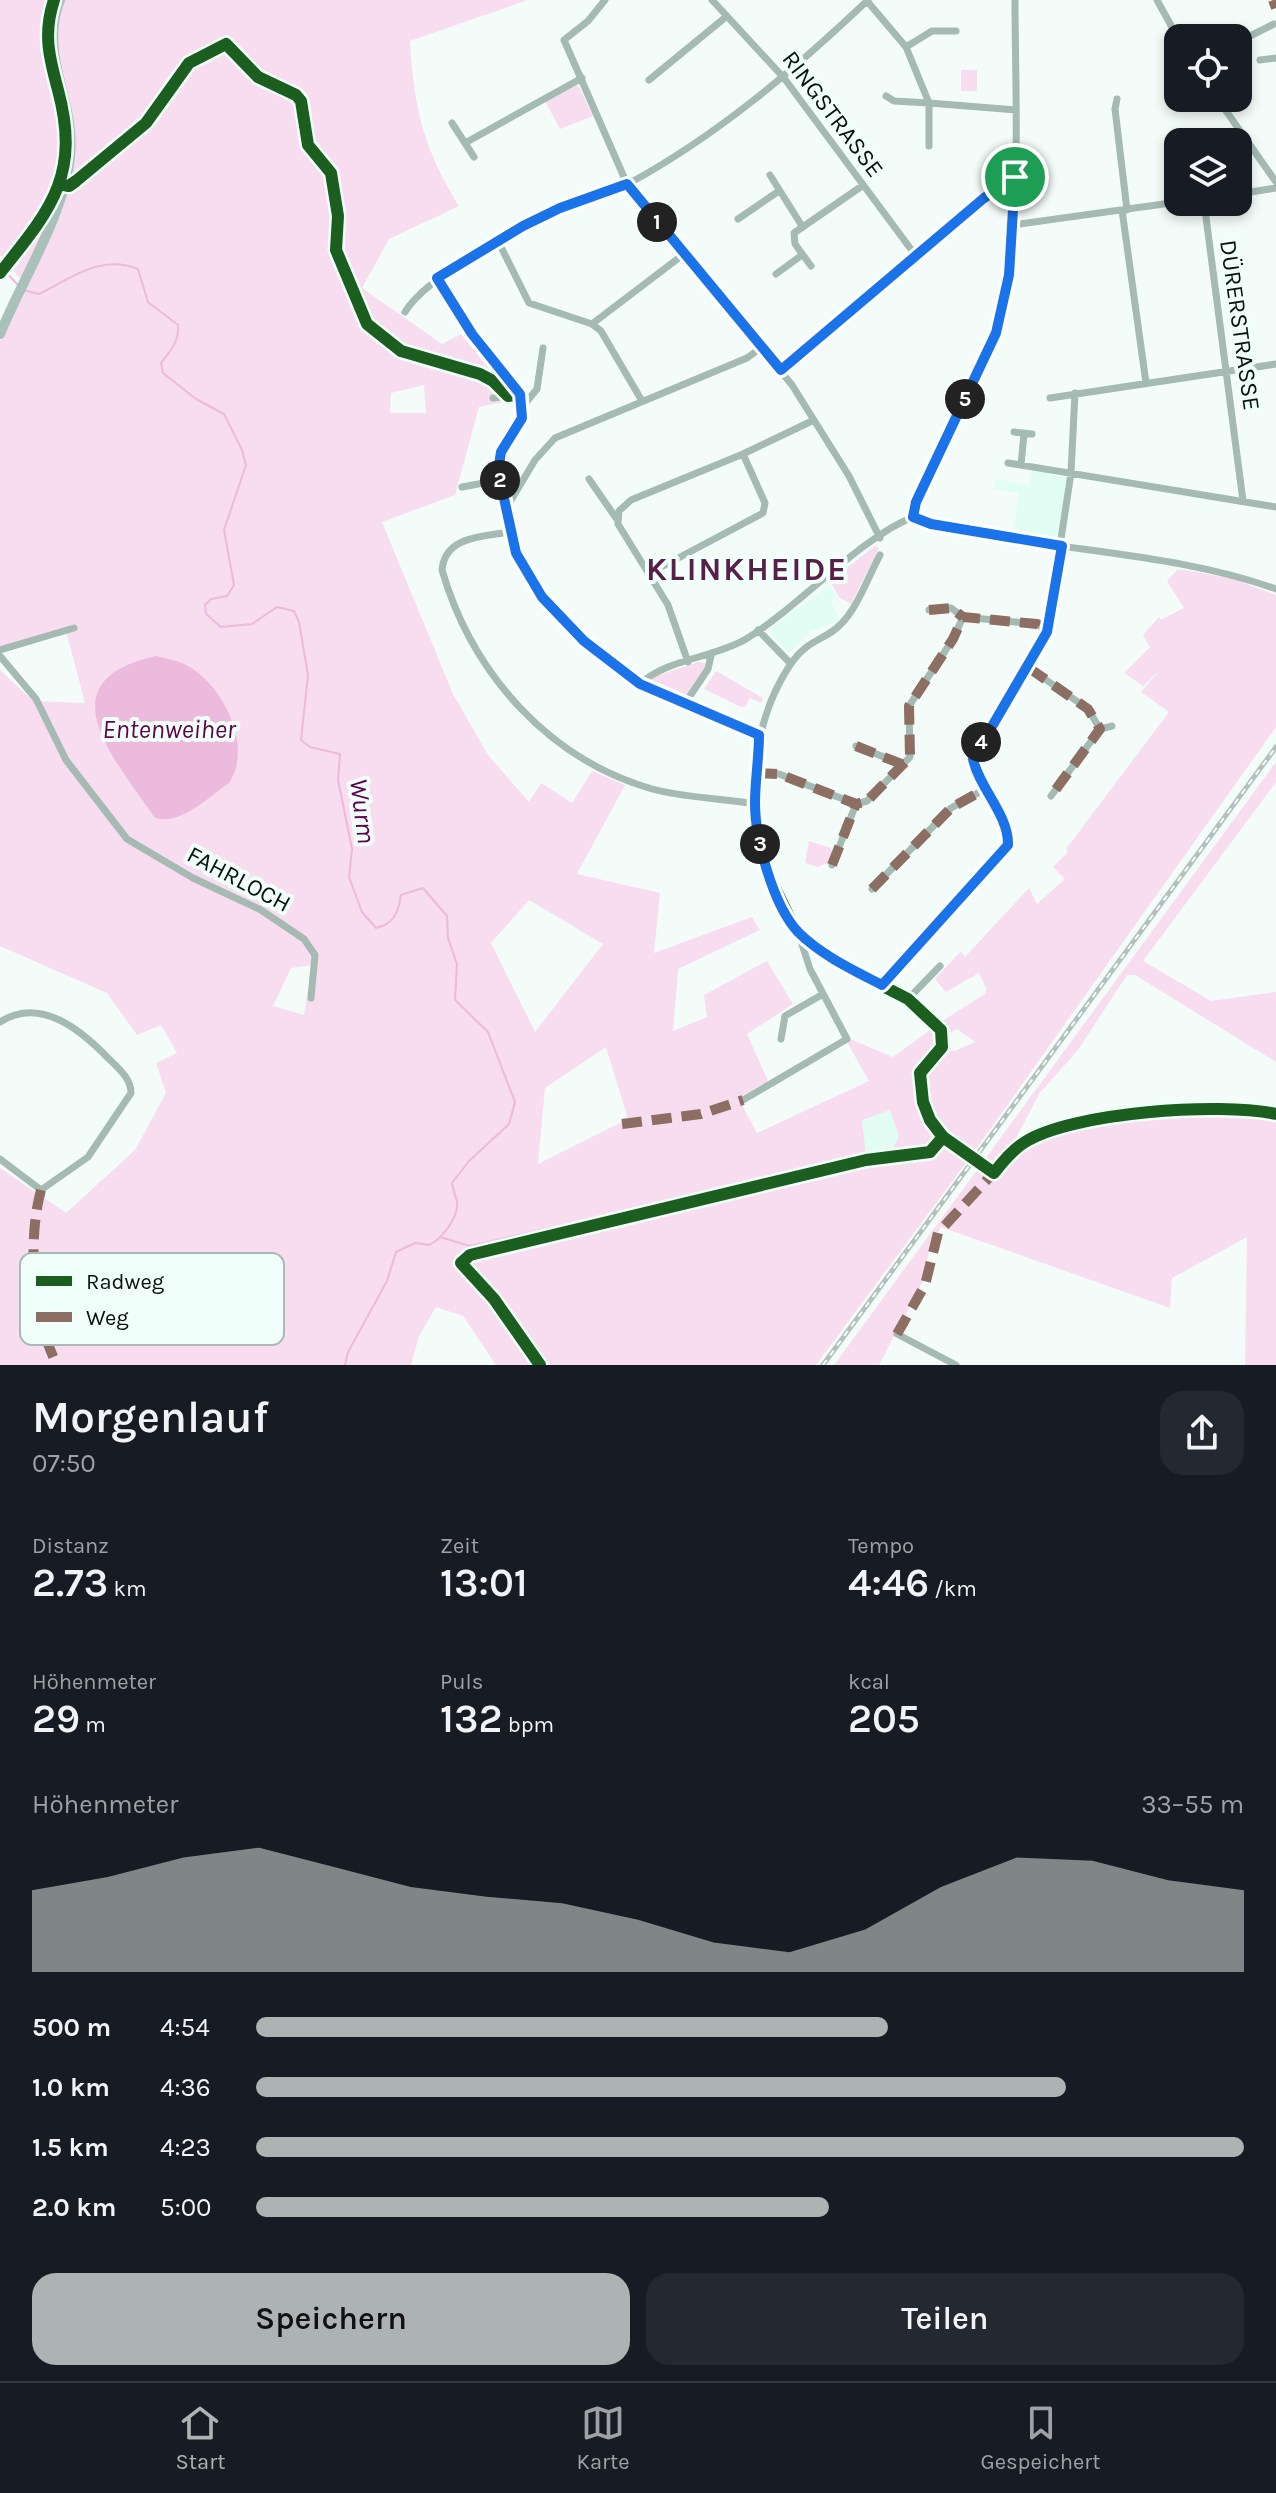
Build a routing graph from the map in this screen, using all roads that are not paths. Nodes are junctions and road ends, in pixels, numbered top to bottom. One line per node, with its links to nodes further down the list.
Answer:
1 (60, 0): 50 (street)
2 (605, 0): 15 (street)
3 (712, 0): 7 (street, RINGSTRASSE)
4 (867, 0): 12 (street); 16 (street)
5 (1015, 0): 21 (street)
6 (1157, 0): 8 (street)
7 (727, 16): 16 (street, RINGSTRASSE); 17 (street)
8 (1170, 24)
9 (1274, 24): 11 (street)
10 (956, 31): 12 (street)
11 (1252, 35)
12 (906, 47): 20 (street)
13 (1276, 58): 14 (street)
14 (1260, 60)
15 (582, 78): 24 (street); 30 (street)
16 (784, 78): 30 (street); 31 (street, RINGSTRASSE)
17 (649, 80)
18 (886, 96): 20 (street)
19 (1117, 99): 36 (street)
20 (929, 103): 21 (street); 25 (street)
21 (1016, 110): 28 (street)
22 (1227, 112): 29 (street)
23 (452, 123): 24 (street)
24 (465, 143): 26 (street)
25 (929, 146)
26 (474, 157)
27 (770, 175): 33 (street)
28 (1015, 177): 39 (street); 44 (street)
29 (1276, 182)
30 (627, 184): 41 (street); 42 (street)
31 (862, 186): 40 (street); 44 (street, RINGSTRASSE)
32 (1276, 188): 34 (street)
33 (779, 191): 38 (street); 40 (street)
34 (1252, 192)
35 (1164, 204): 36 (street)
36 (1124, 210): 39 (street); 56 (street)
37 (1206, 216): 55 (street, DÜRERSTRASSE)
38 (738, 219)
39 (1013, 225): 75 (street)
40 (802, 226): 43 (street)
41 (498, 241): 47 (street); 49 (street)
42 (684, 254): 49 (street); 51 (street)
43 (802, 255): 45 (street); 46 (street)
44 (916, 256): 54 (street)
45 (811, 266)
46 (776, 274)
47 (437, 278): 48 (street); 58 (street)
48 (405, 312)
49 (592, 324): 61 (street)
50 (0, 334)
51 (762, 347): 54 (street); 61 (street)
52 (543, 348): 62 (street)
53 (1276, 364): 55 (street)
54 (781, 370): 63 (street)
55 (1226, 373): 56 (street); 72 (street, DÜRERSTRASSE)
56 (1146, 383): 57 (street)
57 (1075, 393): 60 (street); 68 (street)
58 (520, 394): 59 (street); 62 (street)
59 (493, 398)
60 (1050, 398)
61 (642, 401): 73 (street)
62 (524, 405): 70 (street)
63 (814, 420): 65 (street); 78 (street)
64 (1014, 432): 67 (street)
65 (743, 454): 76 (street); 81 (street)
66 (1008, 463): 67 (street)
67 (1021, 465): 68 (street)
68 (1071, 473): 72 (street); 79 (street)
69 (589, 479): 76 (street)
70 (500, 480): 71 (street); 73 (street)
71 (462, 487)
72 (1243, 501): 74 (street)
73 (507, 507): 77 (street)
74 (1276, 507)
75 (913, 517): 78 (street); 79 (street)
76 (616, 518): 81 (street)
77 (509, 532): 95 (street); 105 (street)
78 (880, 538): 87 (street)
79 (1062, 546): 82 (street); 88 (street)
80 (880, 555): 93 (street)
81 (650, 573): 92 (street)
82 (1276, 589)
83 (929, 610): 84 (street)
84 (963, 617): 88 (street); 101 (street)
85 (743, 627): 89 (street)
86 (74, 628): 90 (street)
87 (758, 630): 89 (street); 93 (street)
88 (1047, 632): 94 (street)
89 (748, 637): 91 (street)
90 (0, 653): 113 (street, FAHRLOCH)
91 (711, 656): 92 (street); 96 (street)
92 (688, 662): 95 (street)
93 (791, 664): 99 (street)
94 (1029, 668): 98 (street); 103 (street)
95 (640, 684): 96 (street)
96 (686, 702): 99 (street)
97 (1112, 726): 98 (street)
98 (1100, 729): 104 (street)
99 (759, 735): 102 (street)
100 (856, 746): 101 (street)
101 (904, 765): 106 (street)
102 (757, 773): 105 (street); 106 (street)
103 (985, 789): 108 (street); 111 (street)
104 (1051, 796)
105 (755, 804): 109 (street)
106 (856, 804): 107 (street)
107 (832, 865)
108 (872, 889)
109 (798, 932): 111 (street); 112 (street)
110 (940, 966): 114 (street)
111 (882, 985): 114 (street)
112 (823, 994): 116 (street); 117 (street)
113 (311, 998)
114 (908, 999): 118 (street)
115 (0, 1022): 119 (street)
116 (781, 1039)
117 (743, 1100)
118 (943, 1137)
119 (0, 1159)
120 (897, 1334): 121 (street)
121 (956, 1365)

